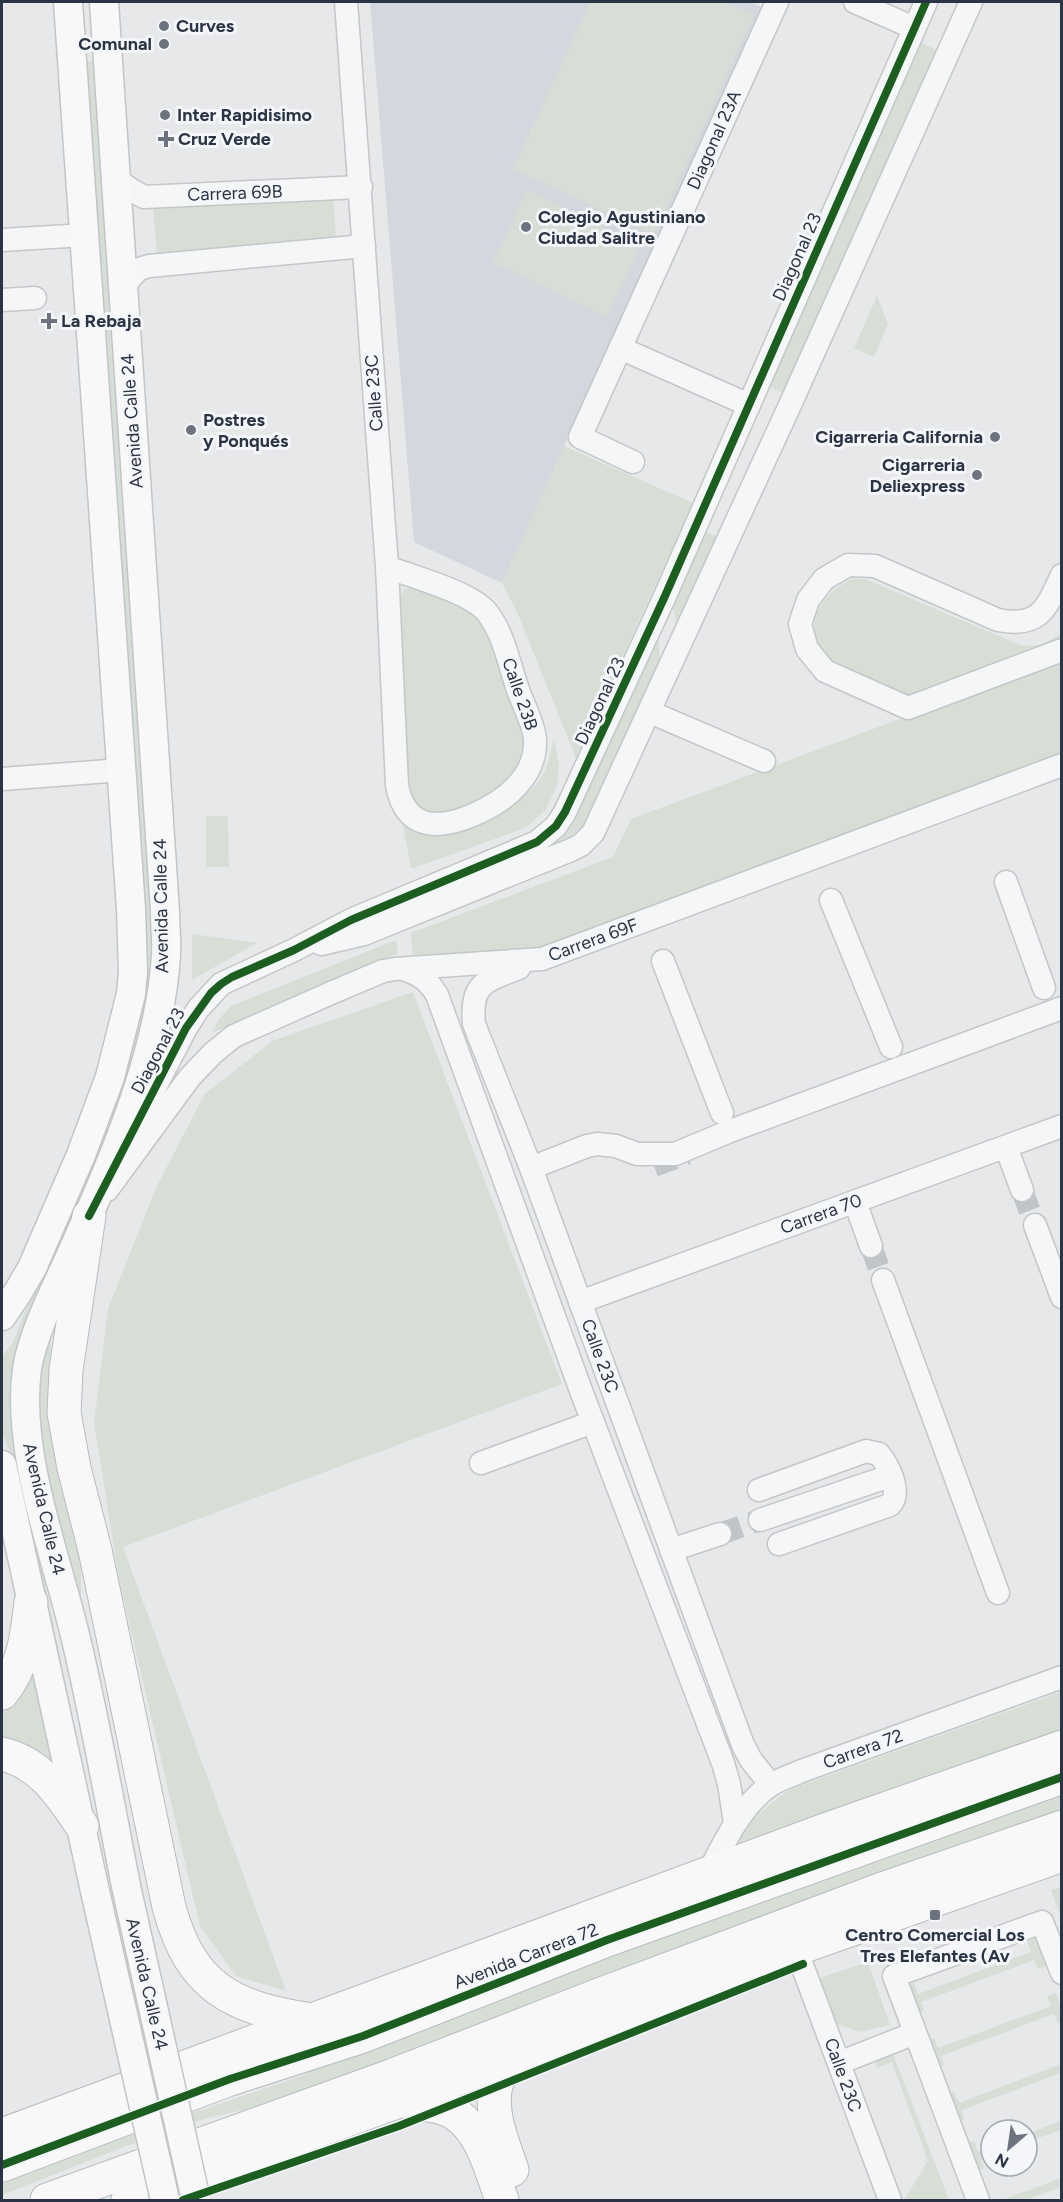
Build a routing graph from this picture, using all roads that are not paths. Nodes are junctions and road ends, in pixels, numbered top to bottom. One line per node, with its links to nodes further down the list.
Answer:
1 (104, 2): 9 (main road, Avenida Calle 24)
2 (346, 2): 10 (street, Calle 23C)
3 (777, 2): 17 (street, Diagonal 23A)
4 (855, 2): 8 (street)
5 (926, 2): 8 (street, Diagonal 23)
6 (971, 2): 24 (street, Diagonal 23)
7 (71, 9): 11 (main road, Avenida Calle 24)
8 (914, 28): 18 (street, Diagonal 23)
9 (116, 178): 10 (street, Carrera 69B); 14 (main road, Avenida Calle 24)
10 (361, 187): 13 (street, Calle 23C)
11 (85, 235): 12 (street); 28 (main road, Avenida Calle 24)
12 (2, 240)
13 (364, 246): 14 (street); 20 (street, Calle 23C)
14 (123, 286): 48 (main road, Avenida Calle 24)
15 (35, 298): 16 (street)
16 (2, 300)
17 (620, 348): 18 (street); 19 (street, Diagonal 23A)
18 (748, 405): 22 (street, Diagonal 23)
19 (633, 462)
20 (387, 567): 29 (street, Calle 23B); 29 (street, Calle 23C)
21 (1062, 575): 23 (street)
22 (665, 596): 24 (street); 33 (street, Diagonal 23)
23 (1062, 650)
24 (669, 670): 25 (street, Diagonal 23)
25 (650, 712): 26 (street); 33 (street, Diagonal 23)
26 (764, 761)
27 (1062, 765): 34 (street, Carrera 69F)
28 (122, 770): 30 (street); 54 (main road, Avenida Calle 24)
29 (524, 777)
30 (2, 779)
31 (1006, 882): 37 (street)
32 (831, 900): 39 (street)
33 (294, 950): 48 (street, Diagonal 23)
34 (542, 959): 36 (street, Carrera 69F); 45 (street, Calle 23C)
35 (663, 961): 40 (street)
36 (406, 969): 48 (street, Carrera 69F); 55 (street, Calle 23C)
37 (1044, 988)
38 (1062, 1008): 42 (street)
39 (891, 1047)
40 (722, 1113)
41 (1062, 1126): 43 (street, Carrera 70)
42 (597, 1144): 44 (street); 45 (street)
43 (1006, 1147): 46 (street); 47 (street, Carrera 70)
44 (654, 1166)
45 (531, 1168): 53 (street, Calle 23C)
46 (1022, 1190)
47 (855, 1202): 50 (street); 53 (street, Carrera 70)
48 (88, 1216): 63 (highway); 69 (main road, Avenida Calle 24)
49 (1035, 1225): 52 (street)
50 (871, 1246)
51 (883, 1280): 65 (street)
52 (1062, 1297)
53 (580, 1302): 64 (street, Calle 23C)
54 (2, 1316)
55 (593, 1422): 56 (street); 75 (street, Calle 23C)
56 (481, 1463)
57 (2, 1465): 66 (main road, Avenida Calle 24)
58 (890, 1476): 59 (street); 60 (street); 62 (street)
59 (759, 1490)
60 (760, 1520)
61 (720, 1534): 64 (street)
62 (778, 1544)
63 (95, 1550): 69 (main road); 85 (highway)
64 (671, 1550): 73 (street, Calle 23C)
65 (998, 1593)
66 (31, 1602): 68 (highway); 76 (main road, Avenida Calle 24)
67 (1062, 1677): 73 (street, Carrera 72)
68 (2, 1693)
69 (95, 1729): 95 (main road, Avenida Calle 24, bridge)
70 (1062, 1747): 74 (highway, Avenida Carrera 72)
71 (2, 1754): 76 (highway)
72 (1062, 1777): 77 (highway, Avenida Carrera 72)
73 (771, 1785): 75 (street, Carrera 72)
74 (954, 1785): 77 (highway); 80 (highway, Avenida Carrera 72)
75 (735, 1823): 80 (street, Carrera 72)
76 (82, 1826): 94 (main road, Avenida Calle 24, bridge)
77 (924, 1826): 84 (highway, Avenida Carrera 72)
78 (1062, 1827): 92 (highway)
79 (1062, 1855): 81 (highway)
80 (707, 1875): 83 (highway, Avenida Carrera 72)
81 (796, 1949): 87 (highway); 88 (street, Calle 23C)
82 (1062, 1973): 86 (street)
83 (399, 1989): 84 (highway); 85 (highway, Avenida Carrera 72)
84 (465, 1996): 91 (highway, Avenida Carrera 72)
85 (313, 2020): 90 (highway, Avenida Carrera 72)
86 (915, 2033): 88 (street); 99 (street)
87 (508, 2059): 89 (highway); 97 (highway)
88 (839, 2063): 98 (street, Calle 23C)
89 (399, 2101): 93 (highway); 96 (highway)
90 (2, 2135)
91 (2, 2165)
92 (47, 2200)
93 (128, 2200)
94 (165, 2200)
95 (196, 2200)
96 (502, 2200)
97 (522, 2200)
98 (890, 2200)
99 (978, 2200)

